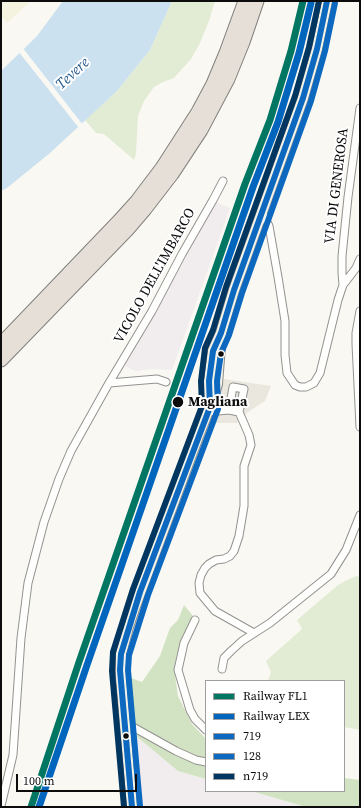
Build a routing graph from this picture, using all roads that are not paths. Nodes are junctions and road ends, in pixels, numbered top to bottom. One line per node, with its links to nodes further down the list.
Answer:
1 (245, 1): 5 (highway)
2 (257, 1): 5 (highway)
3 (327, 1): 7 (main road)
4 (360, 108): 10 (street, VIA DI GENEROSA)
5 (175, 160): 13 (highway); 14 (highway)
6 (222, 181): 17 (street, VICOLO DELL'IMBARCO)
7 (262, 213): 11 (street, VIA DI GENEROSA); 18 (main road)
8 (360, 259): 9 (street)
9 (358, 267): 10 (street); 11 (street)
10 (342, 268): 11 (street, VIA DI GENEROSA)
11 (343, 285)
12 (360, 311): 16 (street)
13 (1, 344)
14 (1, 360)
15 (166, 382): 17 (street)
16 (359, 382): 21 (street)
17 (109, 383): 29 (street, VICOLO DELL'IMBARCO)
18 (208, 409): 19 (street); 26 (main road)
19 (229, 410): 20 (street); 20 (street)
20 (239, 412): 24 (street)
21 (360, 428)
22 (360, 515): 24 (street)
23 (195, 620): 27 (street)
24 (254, 633): 25 (street)
25 (222, 669)
26 (124, 722): 28 (street); 30 (main road)
27 (205, 729)
28 (205, 762)
29 (1, 806)
30 (132, 807)

